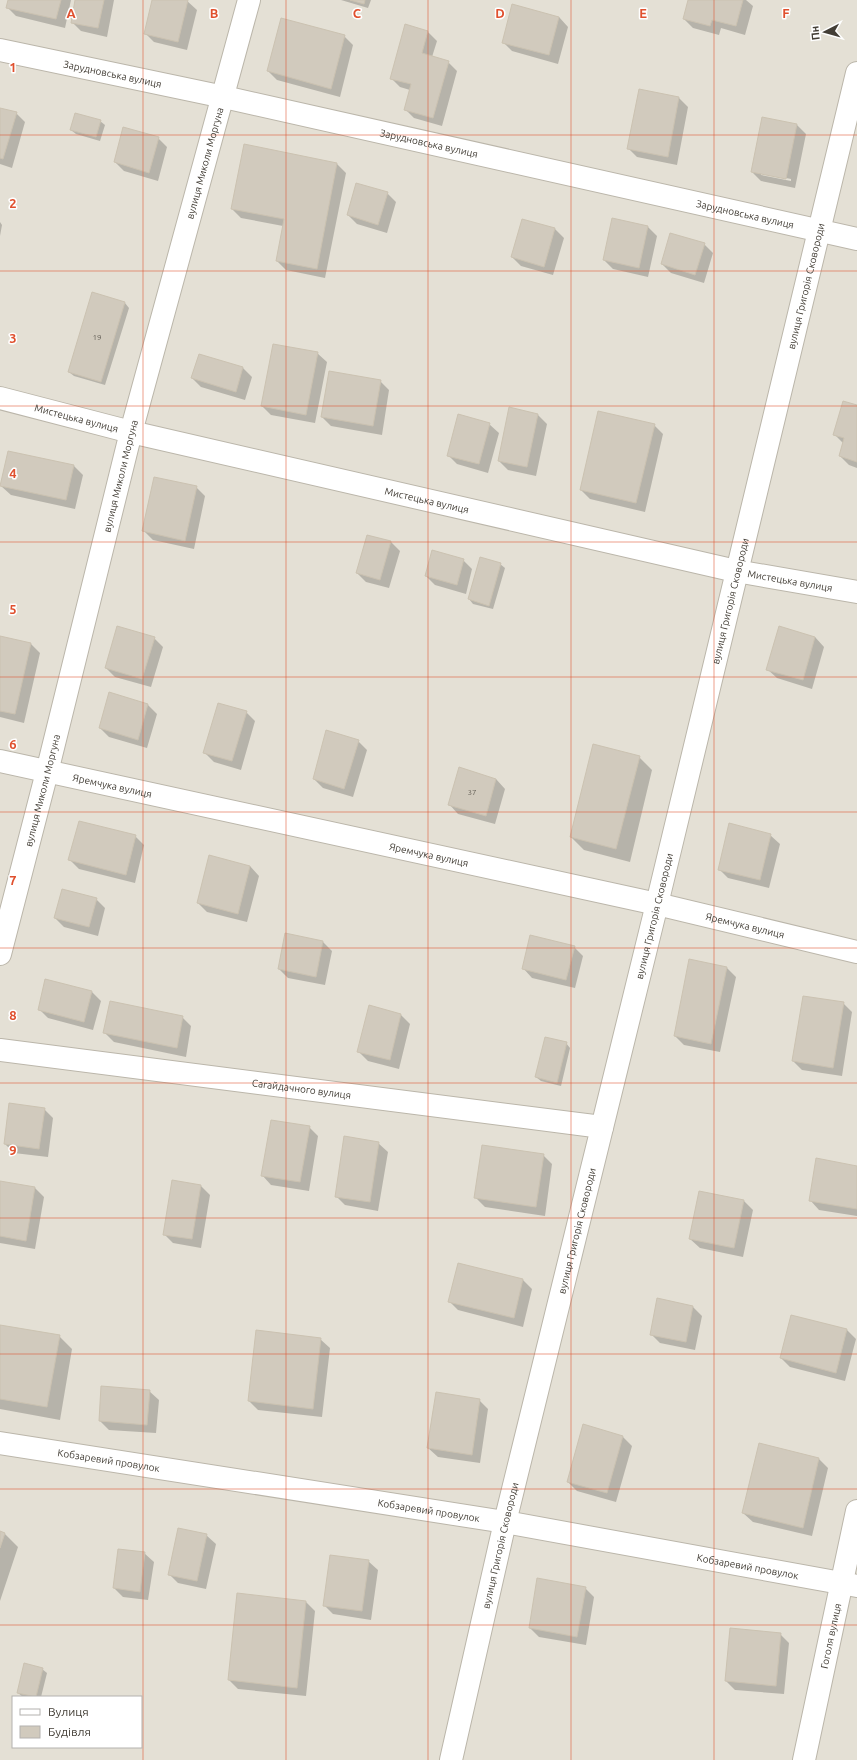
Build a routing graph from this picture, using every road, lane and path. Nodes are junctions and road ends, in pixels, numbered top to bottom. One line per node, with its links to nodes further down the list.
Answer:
1 (249, 0): 4 (street, вулиця Миколи Моргуна)
2 (0, 50): 4 (street, Зарудновська вулиця)
3 (857, 73): 5 (street, вулиця Григорія Сковороди)
4 (224, 97): 5 (street, Зарудновська вулиця); 8 (street, вулиця Миколи Моргуна)
5 (819, 230): 6 (street, Зарудновська вулиця); 9 (street, вулиця Григорія Сковороди)
6 (857, 239)
7 (0, 398): 8 (street, Мистецька вулиця)
8 (131, 432): 9 (street, Мистецька вулиця); 12 (street, вулиця Миколи Моргуна)
9 (736, 571): 10 (street, Мистецька вулиця); 13 (street, вулиця Григорія Сковороди)
10 (857, 592)
11 (0, 761): 12 (street, Яремчука вулиця)
12 (47, 772): 13 (street, Яремчука вулиця); 15 (street, вулиця Миколи Моргуна)
13 (657, 904): 14 (street, Яремчука вулиця); 17 (street, вулиця Григорія Сковороди)
14 (857, 952)
15 (0, 954)
16 (0, 1050): 17 (street, Сагайдачного вулиця)
17 (602, 1127): 20 (street, вулиця Григорія Сковороди)
18 (0, 1443): 20 (street, Кобзаревий провулок)
19 (857, 1511): 21 (street, Гоголя вулиця)
20 (505, 1522): 21 (street, Кобзаревий провулок); 22 (street, вулиця Григорія Сковороди)
21 (849, 1585): 23 (street, Гоголя вулиця)
22 (451, 1760)
23 (804, 1760)

